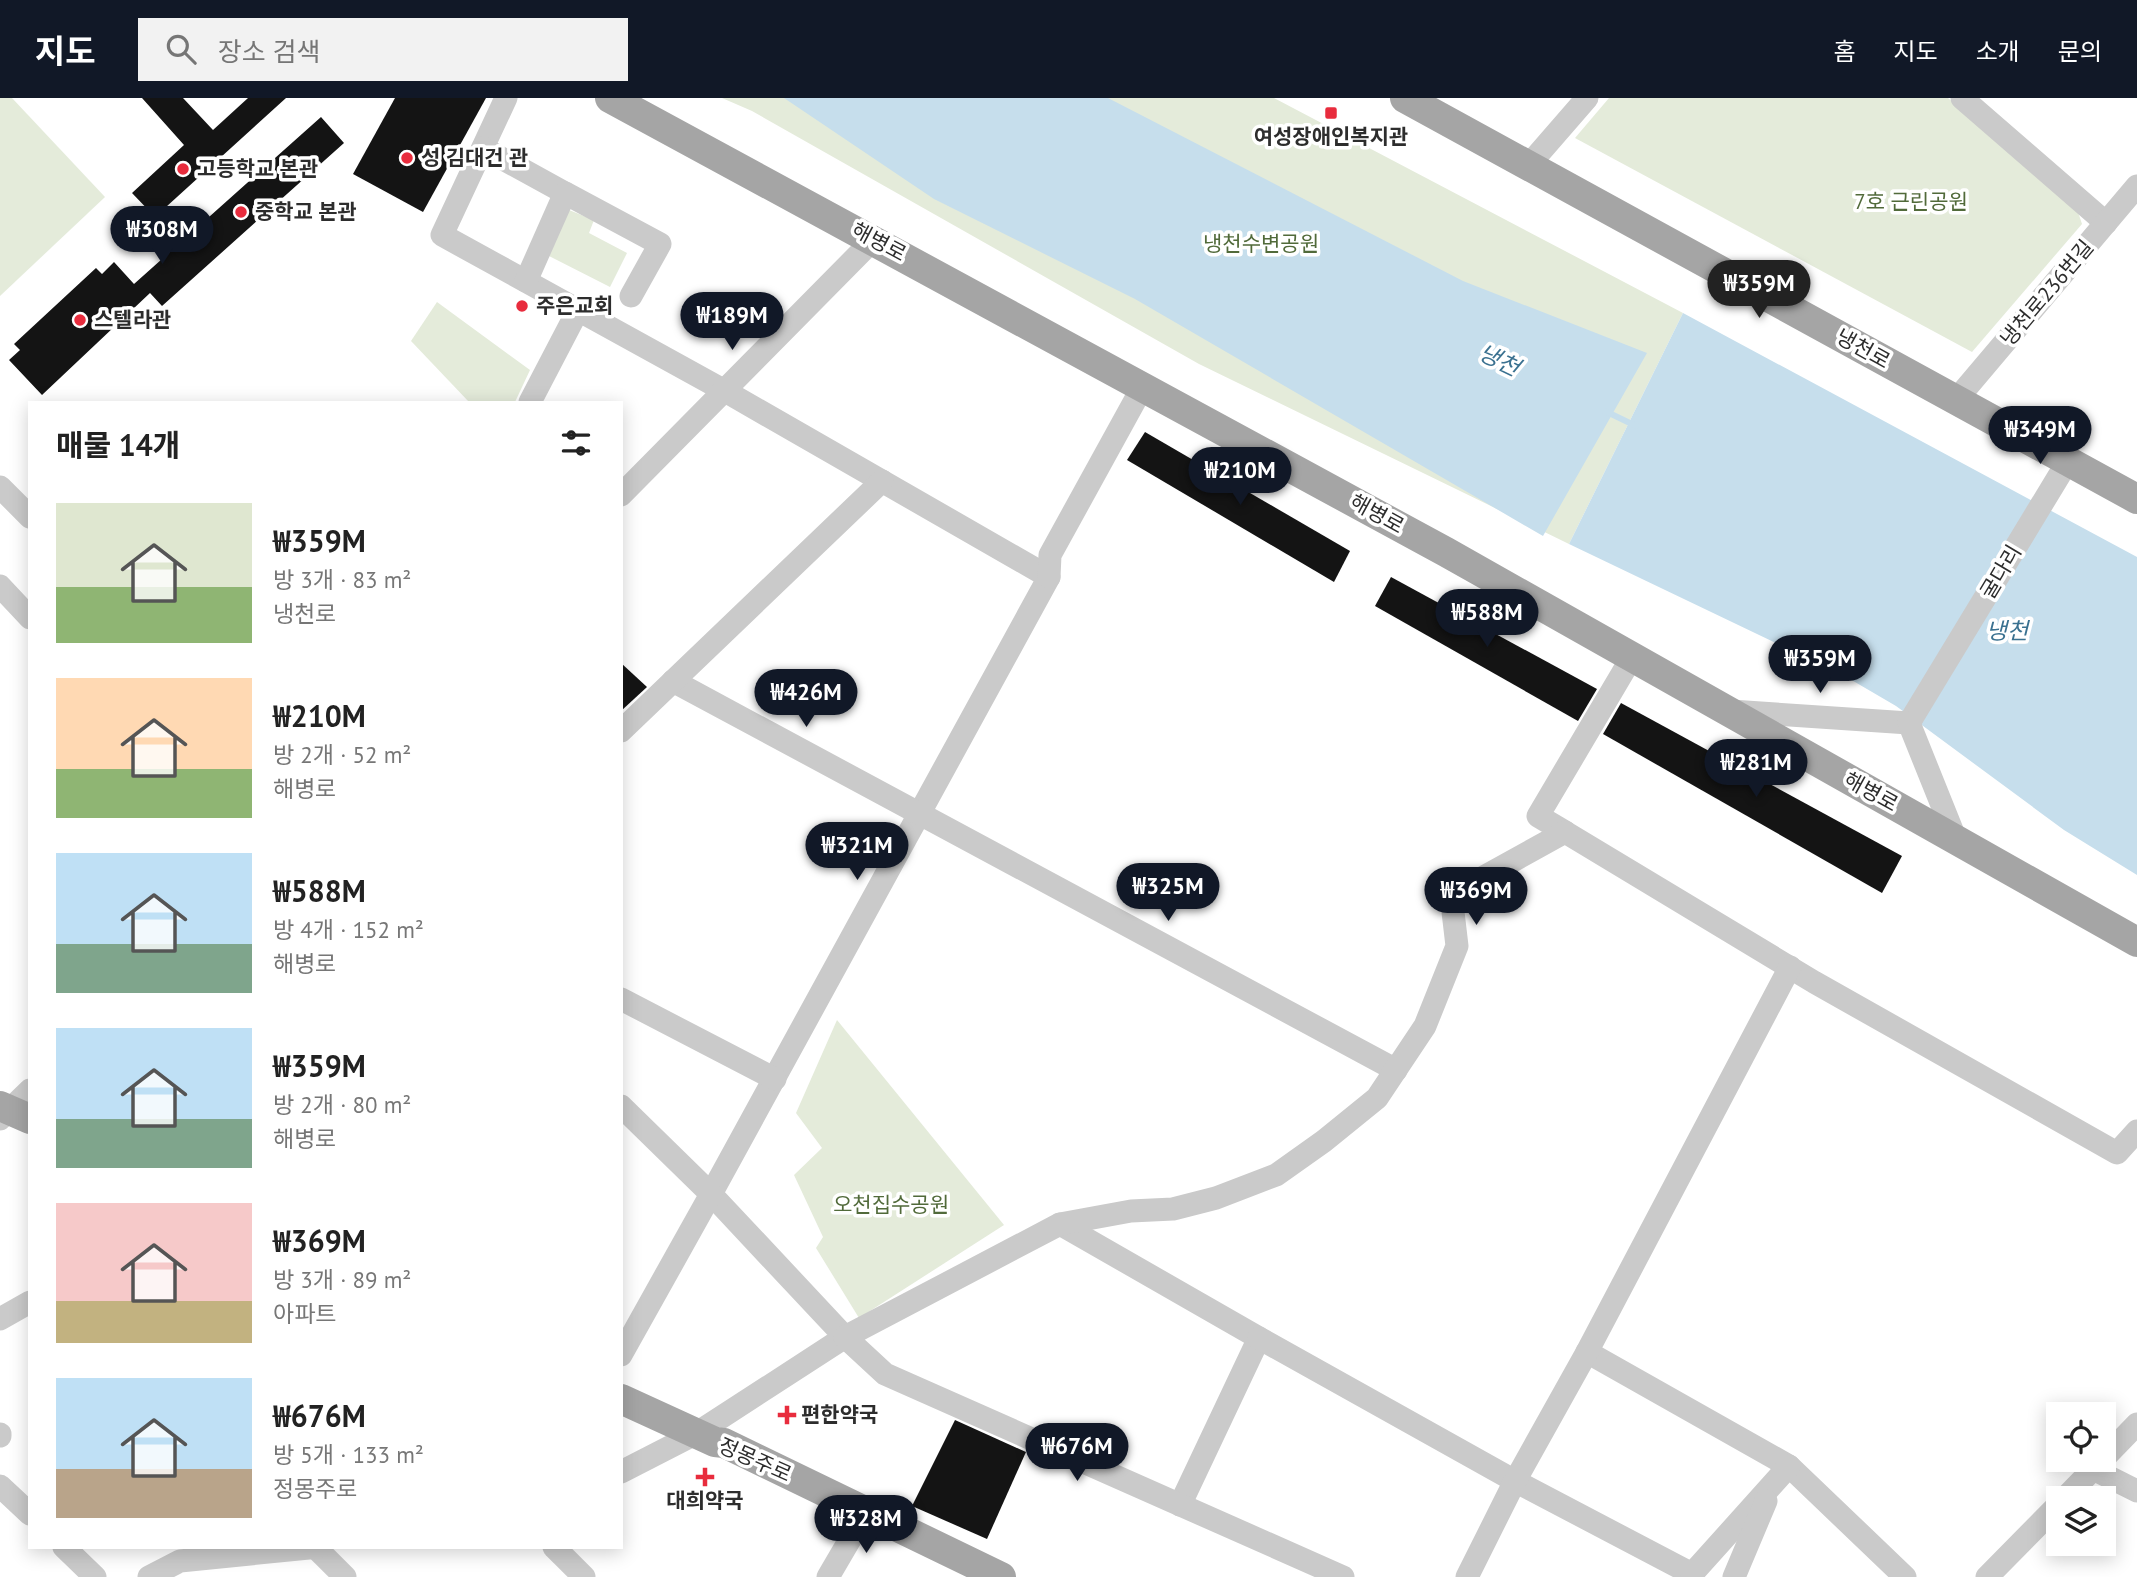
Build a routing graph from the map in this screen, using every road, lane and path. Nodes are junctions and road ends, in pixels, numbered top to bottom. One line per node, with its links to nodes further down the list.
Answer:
1 (506, 98): 6 (street)
2 (610, 98): 11 (main road, 해병로)
3 (1405, 98): 7 (main road, 냉천로)
4 (1587, 98): 7 (street)
5 (1962, 98): 10 (street)
6 (483, 148): 9 (street); 12 (street)
7 (1528, 166): 17 (main road, 냉천로)
8 (2137, 186): 10 (street, 냉천로236번길)
9 (565, 193): 12 (street); 13 (street)
10 (2106, 223): 17 (street, 냉천로236번길)
11 (874, 239): 15 (main road, 해병로); 16 (street)
12 (526, 281): 14 (street)
13 (631, 296)
14 (578, 310): 16 (street); 18 (street)
15 (1143, 386): 25 (street); 28 (main road, 해병로)
16 (724, 391): 20 (street); 22 (street)
17 (1956, 400): 19 (main road, 냉천로)
18 (531, 401)
19 (2068, 461): 23 (main road, 냉천로); 31 (street, 굴다리)
20 (882, 481): 25 (street); 29 (street)
21 (0, 487): 24 (street)
22 (623, 493)
23 (2137, 499)
24 (28, 515)
25 (1049, 577): 33 (street)
26 (0, 586): 27 (street)
27 (28, 616)
28 (1632, 657): 30 (main road, 해병로); 34 (street)
29 (673, 681): 32 (street); 33 (street)
30 (1728, 711): 31 (street); 35 (main road, 해병로)
31 (1911, 721): 35 (street)
32 (623, 729)
33 (919, 815): 39 (street); 40 (street)
34 (1565, 832): 37 (street); 39 (street)
35 (1956, 840): 36 (main road, 해병로)
36 (2137, 942)
37 (1790, 967): 42 (street); 50 (street)
38 (623, 1000): 40 (street)
39 (1395, 1070): 44 (street)
40 (775, 1079): 43 (street)
41 (623, 1108): 43 (street)
42 (2137, 1131)
43 (711, 1194): 47 (street); 49 (street)
44 (1060, 1224): 47 (street); 48 (street)
45 (28, 1303): 46 (street)
46 (0, 1319)
47 (845, 1337): 53 (street); 63 (street)
48 (1259, 1338): 59 (street); 63 (street)
49 (623, 1351)
50 (1587, 1352): 58 (street); 59 (street)
51 (623, 1400): 53 (main road, 정몽주로)
52 (2137, 1424): 54 (street)
53 (697, 1433): 55 (street); 65 (main road, 정몽주로)
54 (2116, 1446)
55 (623, 1471)
56 (2090, 1472): 61 (street)
57 (2113, 1472): 62 (street)
58 (1782, 1474): 71 (street); 81 (street); 82 (street)
59 (1515, 1481): 71 (street); 80 (street)
60 (0, 1486): 64 (street)
61 (2077, 1486)
62 (2137, 1491)
63 (1180, 1505): 79 (street)
64 (28, 1512)
65 (866, 1512): 77 (street); 78 (main road, 정몽주로)
66 (2046, 1518): 72 (street)
67 (66, 1549): 73 (street)
68 (295, 1549): 74 (street)
69 (318, 1549): 75 (street)
70 (556, 1549): 76 (street)
71 (1691, 1575)
72 (1990, 1576)
73 (95, 1577)
74 (149, 1577)
75 (345, 1577)
76 (584, 1577)
77 (828, 1577)
78 (1001, 1577)
79 (1343, 1577)
80 (1466, 1577)
81 (1734, 1577)
82 (1905, 1577)

